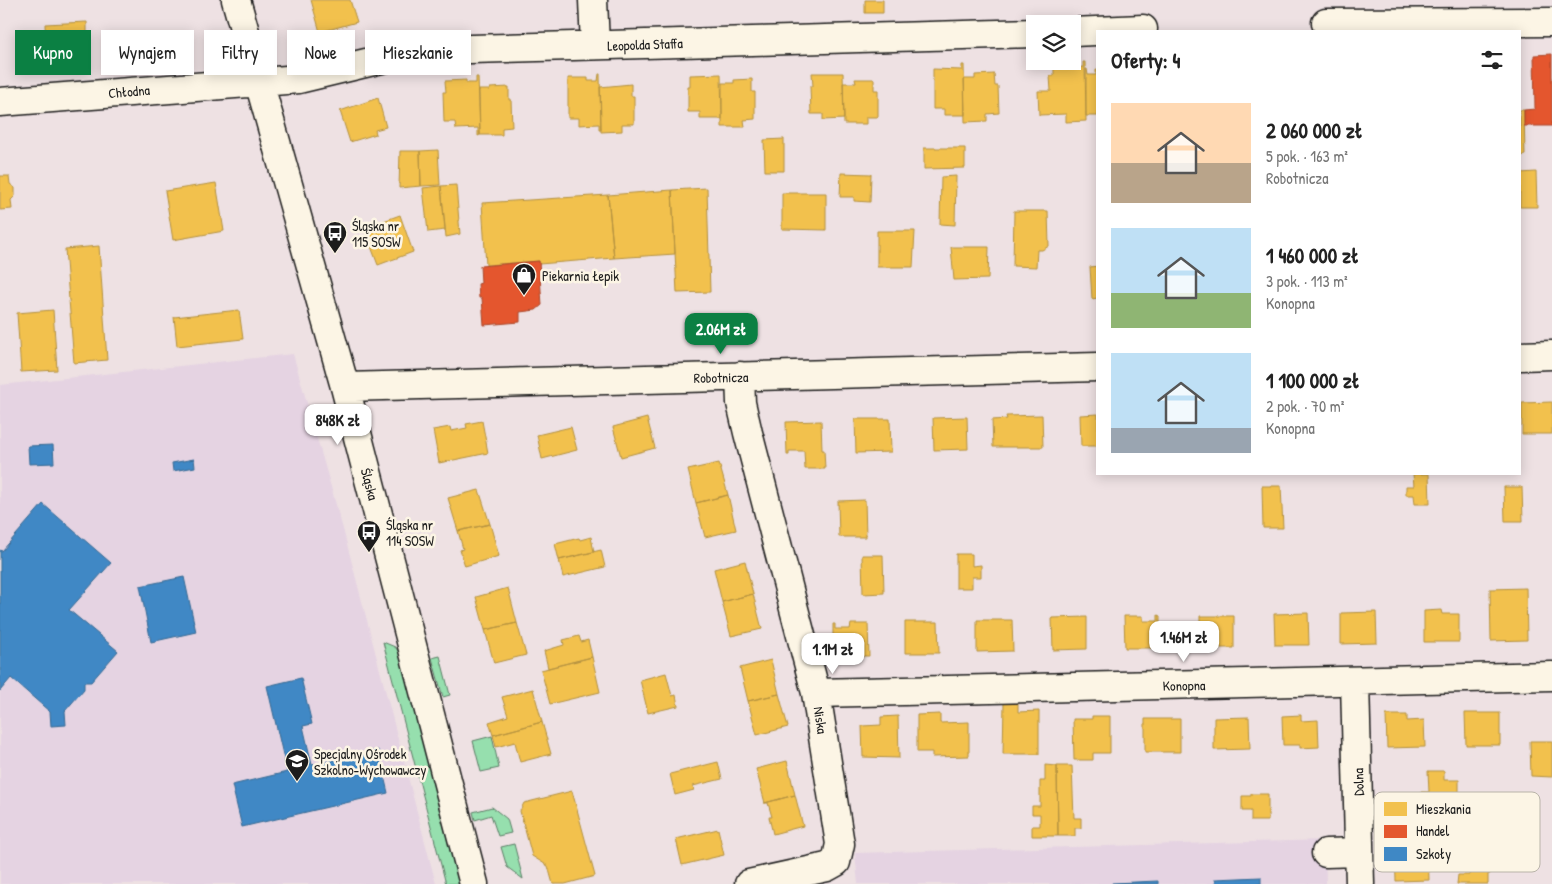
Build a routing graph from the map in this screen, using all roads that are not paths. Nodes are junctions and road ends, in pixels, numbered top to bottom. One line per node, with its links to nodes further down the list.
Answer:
1 (236, 0): 9 (street, Śląska)
2 (593, 0): 8 (street)
3 (1552, 22): 4 (street)
4 (1326, 23)
5 (1096, 31): 6 (street)
6 (1081, 32)
7 (1026, 33): 8 (street, Leopolda Staffa)
8 (595, 45): 9 (street, Leopolda Staffa)
9 (259, 82): 10 (street, Chłodna); 15 (street, Śląska)
10 (0, 102)
11 (1552, 355): 12 (street)
12 (1521, 356)
13 (1096, 367): 14 (street, Robotnicza)
14 (740, 376): 15 (street, Robotnicza); 18 (street, Niska)
15 (345, 387): 21 (street, Śląska)
16 (1552, 676): 17 (street, Konopna)
17 (1355, 680): 18 (street, Konopna); 19 (street, Dolna)
18 (816, 693): 22 (street, Niska)
19 (1359, 852): 20 (street); 23 (street, Dolna)
20 (1326, 853)
21 (474, 884)
22 (749, 884)
23 (1360, 884)

